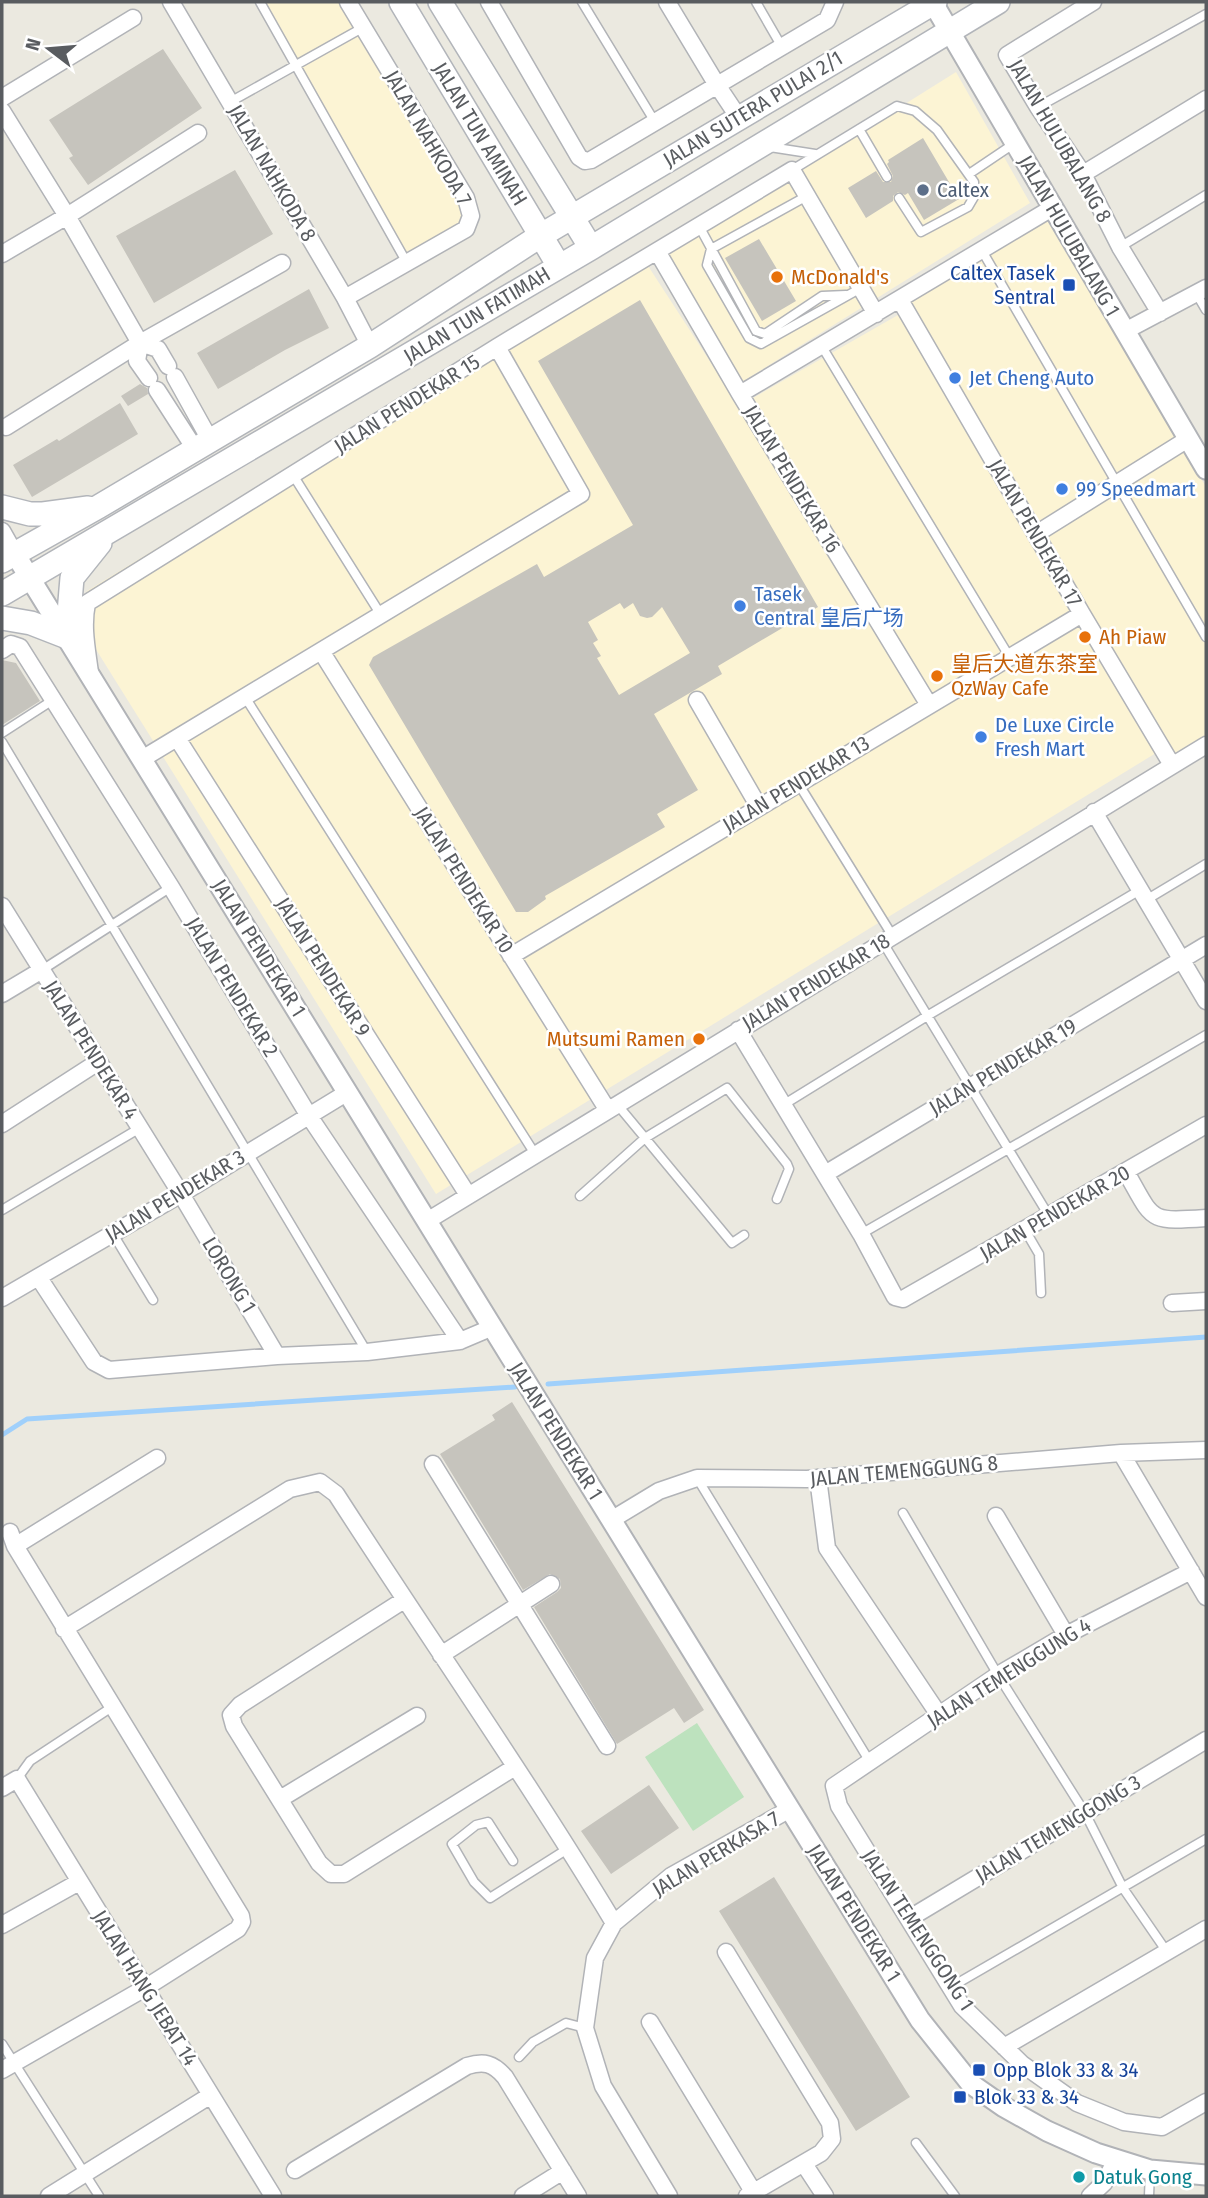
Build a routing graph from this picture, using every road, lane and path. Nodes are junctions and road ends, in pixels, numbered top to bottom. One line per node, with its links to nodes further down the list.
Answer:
1 (172, 2): 23 (street, JALAN NAHKODA 8)
2 (260, 2): 19 (lane)
3 (348, 2): 16 (street, JALAN NAHKODA 7)
4 (401, 2): 44 (main road, JALAN TUN AMINAH)
5 (440, 2): 42 (main road, JALAN TUN AMINAH)
6 (489, 2): 27 (street)
7 (582, 2): 27 (lane)
8 (667, 2): 20 (street)
9 (756, 2): 18 (lane)
10 (835, 2): 18 (street)
11 (934, 2): 17 (street, JALAN HULUBALANG 1); 26 (main road, JALAN SUTERA PULAI 2/1)
12 (998, 2): 17 (main road, JALAN TUN FATIMAH)
13 (1093, 2): 24 (street, JALAN HULUBALANG 8)
14 (1206, 13): 24 (lane)
15 (133, 18): 21 (street)
16 (364, 27): 19 (lane); 52 (street, JALAN NAHKODA 7)
17 (950, 31): 30 (street, JALAN HULUBALANG 1); 31 (main road, JALAN TUN FATIMAH)
18 (782, 47): 20 (street)
19 (297, 66): 23 (lane); 52 (lane)
20 (717, 85): 26 (street); 27 (street)
21 (2, 98)
22 (1206, 99): 35 (street)
23 (230, 102): 56 (street, JALAN NAHKODA 8)
24 (1038, 107): 35 (street, JALAN HULUBALANG 8)
25 (2, 111): 41 (street)
26 (739, 118): 42 (main road, JALAN SUTERA PULAI 2/1)
27 (655, 122)
28 (859, 129): 32 (lane); 34 (lane); 36 (lane)
29 (198, 133): 41 (street)
30 (1015, 143): 34 (lane); 40 (street, JALAN HULUBALANG 1)
31 (760, 146): 32 (lane); 46 (main road, JALAN TUN FATIMAH)
32 (815, 154): 33 (lane)
33 (792, 170): 38 (street); 43 (street, JALAN PENDEKAR 15)
34 (969, 174): 39 (lane)
35 (1083, 174): 45 (street, JALAN HULUBALANG 8)
36 (887, 177)
37 (1206, 195): 45 (lane)
38 (807, 196): 47 (lane); 55 (street)
39 (899, 198)
40 (1052, 208): 48 (street); 61 (street, JALAN HULUBALANG 1)
41 (67, 216): 50 (street); 62 (street)
42 (572, 217): 44 (main road, JALAN TUN FATIMAH); 46 (main road, JALAN TUN AMINAH)
43 (699, 226): 47 (lane); 49 (street, JALAN PENDEKAR 15)
44 (540, 236): 53 (main road, JALAN TUN AMINAH); 64 (main road, JALAN TUN FATIMAH)
45 (1120, 247): 59 (street, JALAN HULUBALANG 8)
46 (591, 248): 53 (main road, JALAN TUN FATIMAH)
47 (711, 249): 55 (lane)
48 (981, 249): 57 (street); 73 (lane)
49 (657, 251): 65 (street, JALAN PENDEKAR 15); 66 (street, JALAN PENDEKAR 16)
50 (2, 254)
51 (282, 263): 62 (street)
52 (407, 263): 56 (street, JALAN NAHKODA 7)
53 (559, 266): 68 (main road, JALAN TUN FATIMAH)
54 (1201, 291): 58 (lane); 59 (street)
55 (855, 292): 60 (street)
56 (345, 298): 64 (street, JALAN NAHKODA 8)
57 (900, 300): 60 (street); 78 (street, JALAN PENDEKAR 17)
58 (1206, 310)
59 (1160, 313): 61 (street)
60 (876, 314): 63 (street)
61 (1125, 331): 69 (street, JALAN HULUBALANG 1)
62 (140, 343): 67 (street); 70 (street); 70 (street)
63 (821, 345): 66 (street); 89 (lane)
64 (370, 346): 70 (main road, JALAN TUN FATIMAH)
65 (496, 347): 72 (street, JALAN PENDEKAR 15); 83 (street)
66 (740, 394): 94 (street, JALAN PENDEKAR 16)
67 (6, 427)
68 (286, 428): 70 (main road); 76 (main road, JALAN TUN FATIMAH)
69 (1188, 439): 71 (street, JALAN HULUBALANG 1); 73 (street)
70 (203, 444): 75 (main road, JALAN TUN FATIMAH)
71 (1206, 469)
72 (293, 475): 83 (lane); 90 (street, JALAN PENDEKAR 15)
73 (1116, 482): 78 (street); 86 (lane)
74 (2, 507): 75 (main road)
75 (98, 507): 79 (main road, JALAN TUN FATIMAH)
76 (113, 530): 80 (main road, JALAN TUN FATIMAH); 85 (main road)
77 (2, 531): 79 (street)
78 (1036, 534): 82 (street, JALAN PENDEKAR 17)
79 (9, 557): 80 (street, JALAN PENDEKAR 1)
80 (30, 577): 81 (main road, JALAN TUN FATIMAH); 85 (street, JALAN PENDEKAR 1)
81 (2, 594)
82 (1082, 614): 89 (street, JALAN PENDEKAR 13); 100 (street, JALAN PENDEKAR 17)
83 (381, 615): 88 (street)
84 (2, 618): 85 (main road)
85 (67, 637): 90 (street, JALAN PENDEKAR 1)
86 (1206, 637)
87 (2, 650): 92 (street, JALAN PENDEKAR 2)
88 (321, 651): 91 (street); 111 (street, JALAN PENDEKAR 10)
89 (1009, 656): 94 (street, JALAN PENDEKAR 13)
90 (91, 676): 99 (street, JALAN PENDEKAR 1)
91 (245, 697): 96 (street); 131 (lane)
92 (53, 700): 95 (lane); 105 (street, JALAN PENDEKAR 2)
93 (697, 700): 102 (street)
94 (929, 705): 101 (street, JALAN PENDEKAR 13)
95 (2, 733)
96 (177, 738): 99 (street); 135 (street, JALAN PENDEKAR 9)
97 (2, 742): 108 (lane)
98 (1206, 744): 100 (street, JALAN PENDEKAR 18)
99 (142, 759): 121 (street, JALAN PENDEKAR 1)
100 (1172, 765): 103 (street, JALAN PENDEKAR 18)
101 (798, 783): 102 (street, JALAN PENDEKAR 13); 109 (lane)
102 (759, 807): 111 (street, JALAN PENDEKAR 13)
103 (1094, 812): 106 (street); 109 (street, JALAN PENDEKAR 18)
104 (1206, 864): 106 (lane)
105 (172, 887): 108 (lane); 124 (street, JALAN PENDEKAR 2)
106 (1143, 895): 112 (street); 116 (lane)
107 (2, 906): 113 (street, JALAN PENDEKAR 4)
108 (112, 924): 113 (lane); 130 (lane)
109 (887, 938): 116 (lane); 117 (street, JALAN PENDEKAR 18)
110 (1206, 945): 112 (street, JALAN PENDEKAR 19)
111 (512, 956): 123 (street, JALAN PENDEKAR 10)
112 (1182, 960): 115 (street); 120 (street, JALAN PENDEKAR 19)
113 (42, 970): 114 (street); 119 (street, JALAN PENDEKAR 4)
114 (2, 994)
115 (1206, 1000)
116 (927, 1016): 120 (lane); 122 (lane)
117 (738, 1030): 122 (street); 123 (street, JALAN PENDEKAR 18)
118 (1206, 1035): 129 (lane)
119 (98, 1062): 125 (street); 127 (street, JALAN PENDEKAR 4)
120 (970, 1087): 129 (lane); 133 (street, JALAN PENDEKAR 19)
121 (348, 1092): 124 (street, JALAN PENDEKAR 3); 141 (street, JALAN PENDEKAR 1)
122 (783, 1105): 133 (street)
123 (612, 1106): 128 (lane); 131 (street, JALAN PENDEKAR 18)
124 (309, 1116): 130 (street, JALAN PENDEKAR 3); 153 (street, JALAN PENDEKAR 2)
125 (2, 1124)
126 (1206, 1125): 132 (street, JALAN PENDEKAR 20)
127 (140, 1128): 134 (street, JALAN PENDEKAR 4); 138 (lane)
128 (645, 1138): 136 (lane); 137 (lane); 145 (lane)
129 (1007, 1148): 139 (lane); 144 (lane)
130 (249, 1152): 134 (street, JALAN PENDEKAR 3); 154 (lane)
131 (535, 1154): 135 (street, JALAN PENDEKAR 18)
132 (1126, 1172): 139 (street, JALAN PENDEKAR 20); 140 (street)
133 (825, 1174): 144 (street)
134 (181, 1194): 143 (street, JALAN PENDEKAR 3); 155 (street, LORONG 1)
135 (468, 1195): 141 (street, JALAN PENDEKAR 18)
136 (580, 1196)
137 (777, 1199)
138 (2, 1210)
139 (1049, 1216): 142 (street, JALAN PENDEKAR 20)
140 (1206, 1218)
141 (427, 1221): 152 (street, JALAN PENDEKAR 1)
142 (1025, 1230): 144 (street, JALAN PENDEKAR 20); 147 (lane)
143 (113, 1234): 146 (street, JALAN PENDEKAR 3); 149 (lane)
144 (861, 1234)
145 (744, 1235)
146 (39, 1278): 148 (street, JALAN PENDEKAR 3); 155 (street)
147 (1041, 1293)
148 (2, 1298)
149 (153, 1300)
150 (1206, 1301): 151 (street)
151 (1172, 1303)
152 (493, 1327): 153 (street); 164 (street, JALAN PENDEKAR 1)
153 (460, 1341): 154 (street)
154 (367, 1352): 155 (street)
155 (277, 1356)
156 (1206, 1450): 157 (street, JALAN TEMENGGUNG 8)
157 (1121, 1452): 161 (street, JALAN TEMENGGUNG 8); 165 (street)
158 (157, 1458): 170 (street)
159 (433, 1464): 169 (street)
160 (697, 1478): 161 (street, JALAN TEMENGGUNG 8); 164 (street, JALAN TEMENGGUNG 8); 179 (lane)
161 (818, 1478): 175 (street)
162 (903, 1513): 173 (lane)
163 (996, 1516): 171 (street)
164 (611, 1520): 185 (street, JALAN PENDEKAR 1)
165 (1191, 1571): 167 (street); 171 (street, JALAN TEMENGGUNG 4)
166 (551, 1584): 169 (street)
167 (1206, 1597)
168 (404, 1600): 170 (street); 172 (street); 184 (street)
169 (520, 1605): 172 (street); 178 (street)
170 (64, 1629): 174 (street)
171 (1066, 1635): 173 (street, JALAN TEMENGGUNG 4)
172 (440, 1655): 180 (street)
173 (998, 1675): 175 (street, JALAN TEMENGGUNG 4); 186 (lane)
174 (112, 1707): 181 (lane); 199 (street)
175 (939, 1715): 179 (street, JALAN TEMENGGUNG 4)
176 (417, 1716): 184 (street)
177 (1206, 1740): 186 (street, JALAN TEMENGGONG 3)
178 (607, 1746)
179 (870, 1762): 182 (street, JALAN TEMENGGUNG 4)
180 (515, 1767): 184 (street); 188 (street)
181 (17, 1779): 183 (street); 190 (street, JALAN HANG JEBAT 14)
182 (834, 1786): 192 (street, JALAN TEMENGGONG 1)
183 (2, 1788)
184 (280, 1799)
185 (790, 1809): 193 (street, JALAN PERKASA 7); 209 (street, JALAN PENDEKAR 1)
186 (1085, 1813): 191 (lane); 192 (street, JALAN TEMENGGONG 3)
187 (1206, 1839): 191 (lane)
188 (569, 1848): 189 (lane); 193 (street)
189 (513, 1861)
190 (79, 1882): 194 (street); 199 (street, JALAN HANG JEBAT 14)
191 (1123, 1888): 197 (lane); 198 (lane)
192 (910, 1918): 198 (street, JALAN TEMENGGONG 1)
193 (614, 1923): 201 (street, JALAN PERKASA 7)
194 (2, 1925)
195 (1206, 1929): 197 (street)
196 (726, 1952): 210 (street)
197 (1167, 1952): 203 (street)
198 (951, 1987): 203 (street, JALAN TEMENGGONG 1)
199 (145, 1988): 205 (street); 206 (street, JALAN HANG JEBAT 14)
200 (650, 2022): 216 (street)
201 (585, 2028): 204 (lane); 222 (street, JALAN PERKASA 7)
202 (2, 2044): 205 (lane)
203 (1004, 2047): 207 (street, JALAN TEMENGGONG 1)
204 (519, 2057)
205 (8, 2067): 214 (lane)
206 (211, 2095): 214 (street); 219 (street, JALAN HANG JEBAT 14)
207 (1206, 2102)
208 (916, 2143): 224 (lane)
209 (1116, 2160): 212 (street, JALAN PENDEKAR 1); 225 (street)
210 (804, 2164): 216 (street); 223 (street)
211 (295, 2170): 213 (street)
212 (1150, 2170): 215 (street, JALAN PENDEKAR 1); 226 (lane)
213 (563, 2171): 220 (street); 221 (street)
214 (85, 2174): 217 (street); 218 (lane)
215 (1206, 2175)
216 (750, 2194)
217 (49, 2196)
218 (99, 2196)
219 (273, 2196)
220 (523, 2196)
221 (578, 2196)
222 (669, 2196)
223 (825, 2196)
224 (956, 2196)
225 (1090, 2196)
226 (1149, 2196)

